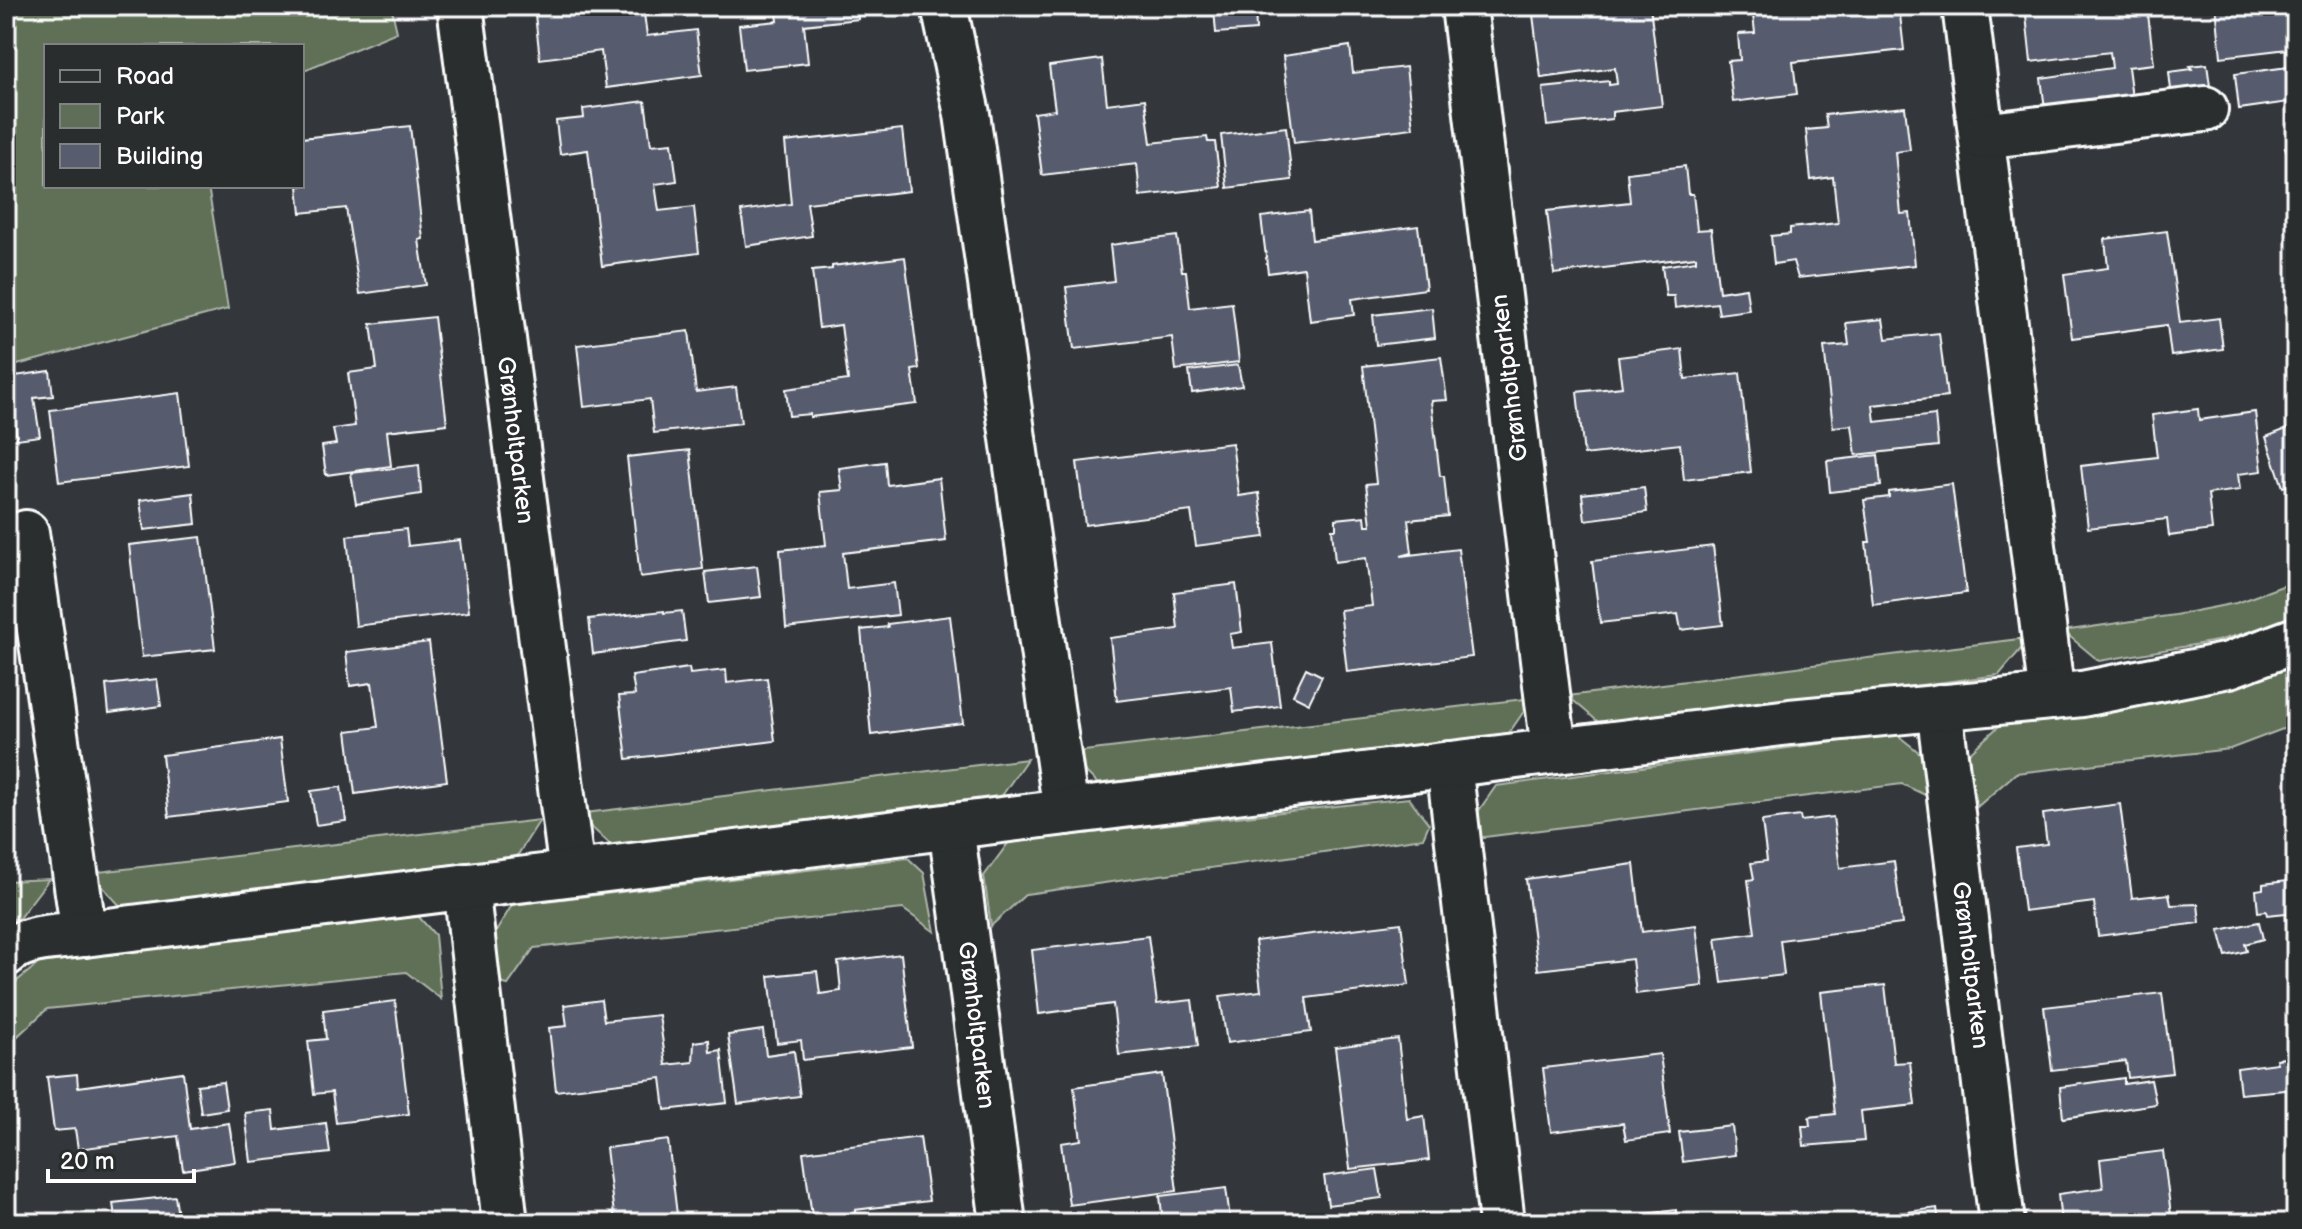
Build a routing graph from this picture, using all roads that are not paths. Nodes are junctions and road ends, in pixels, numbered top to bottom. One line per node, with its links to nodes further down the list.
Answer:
1 (460, 6): 15 (street, Grønholtparken)
2 (944, 6): 13 (street)
3 (1464, 6): 11 (street, Grønholtparken)
4 (1965, 6): 6 (street)
5 (2205, 109): 6 (street)
6 (1982, 136): 9 (street)
7 (26, 533): 17 (street)
8 (2296, 640): 9 (street)
9 (2052, 697): 10 (street)
10 (1939, 707): 11 (street); 22 (street, Grønholtparken)
11 (1554, 751): 12 (street)
12 (1449, 764): 13 (street); 21 (street)
13 (1066, 812): 14 (street)
14 (951, 826): 15 (street); 20 (street, Grønholtparken)
15 (572, 873): 16 (street)
16 (466, 886): 17 (street); 19 (street)
17 (84, 934): 18 (street)
18 (6, 953)
19 (505, 1223)
20 (1003, 1223)
21 (1502, 1223)
22 (2002, 1223)

